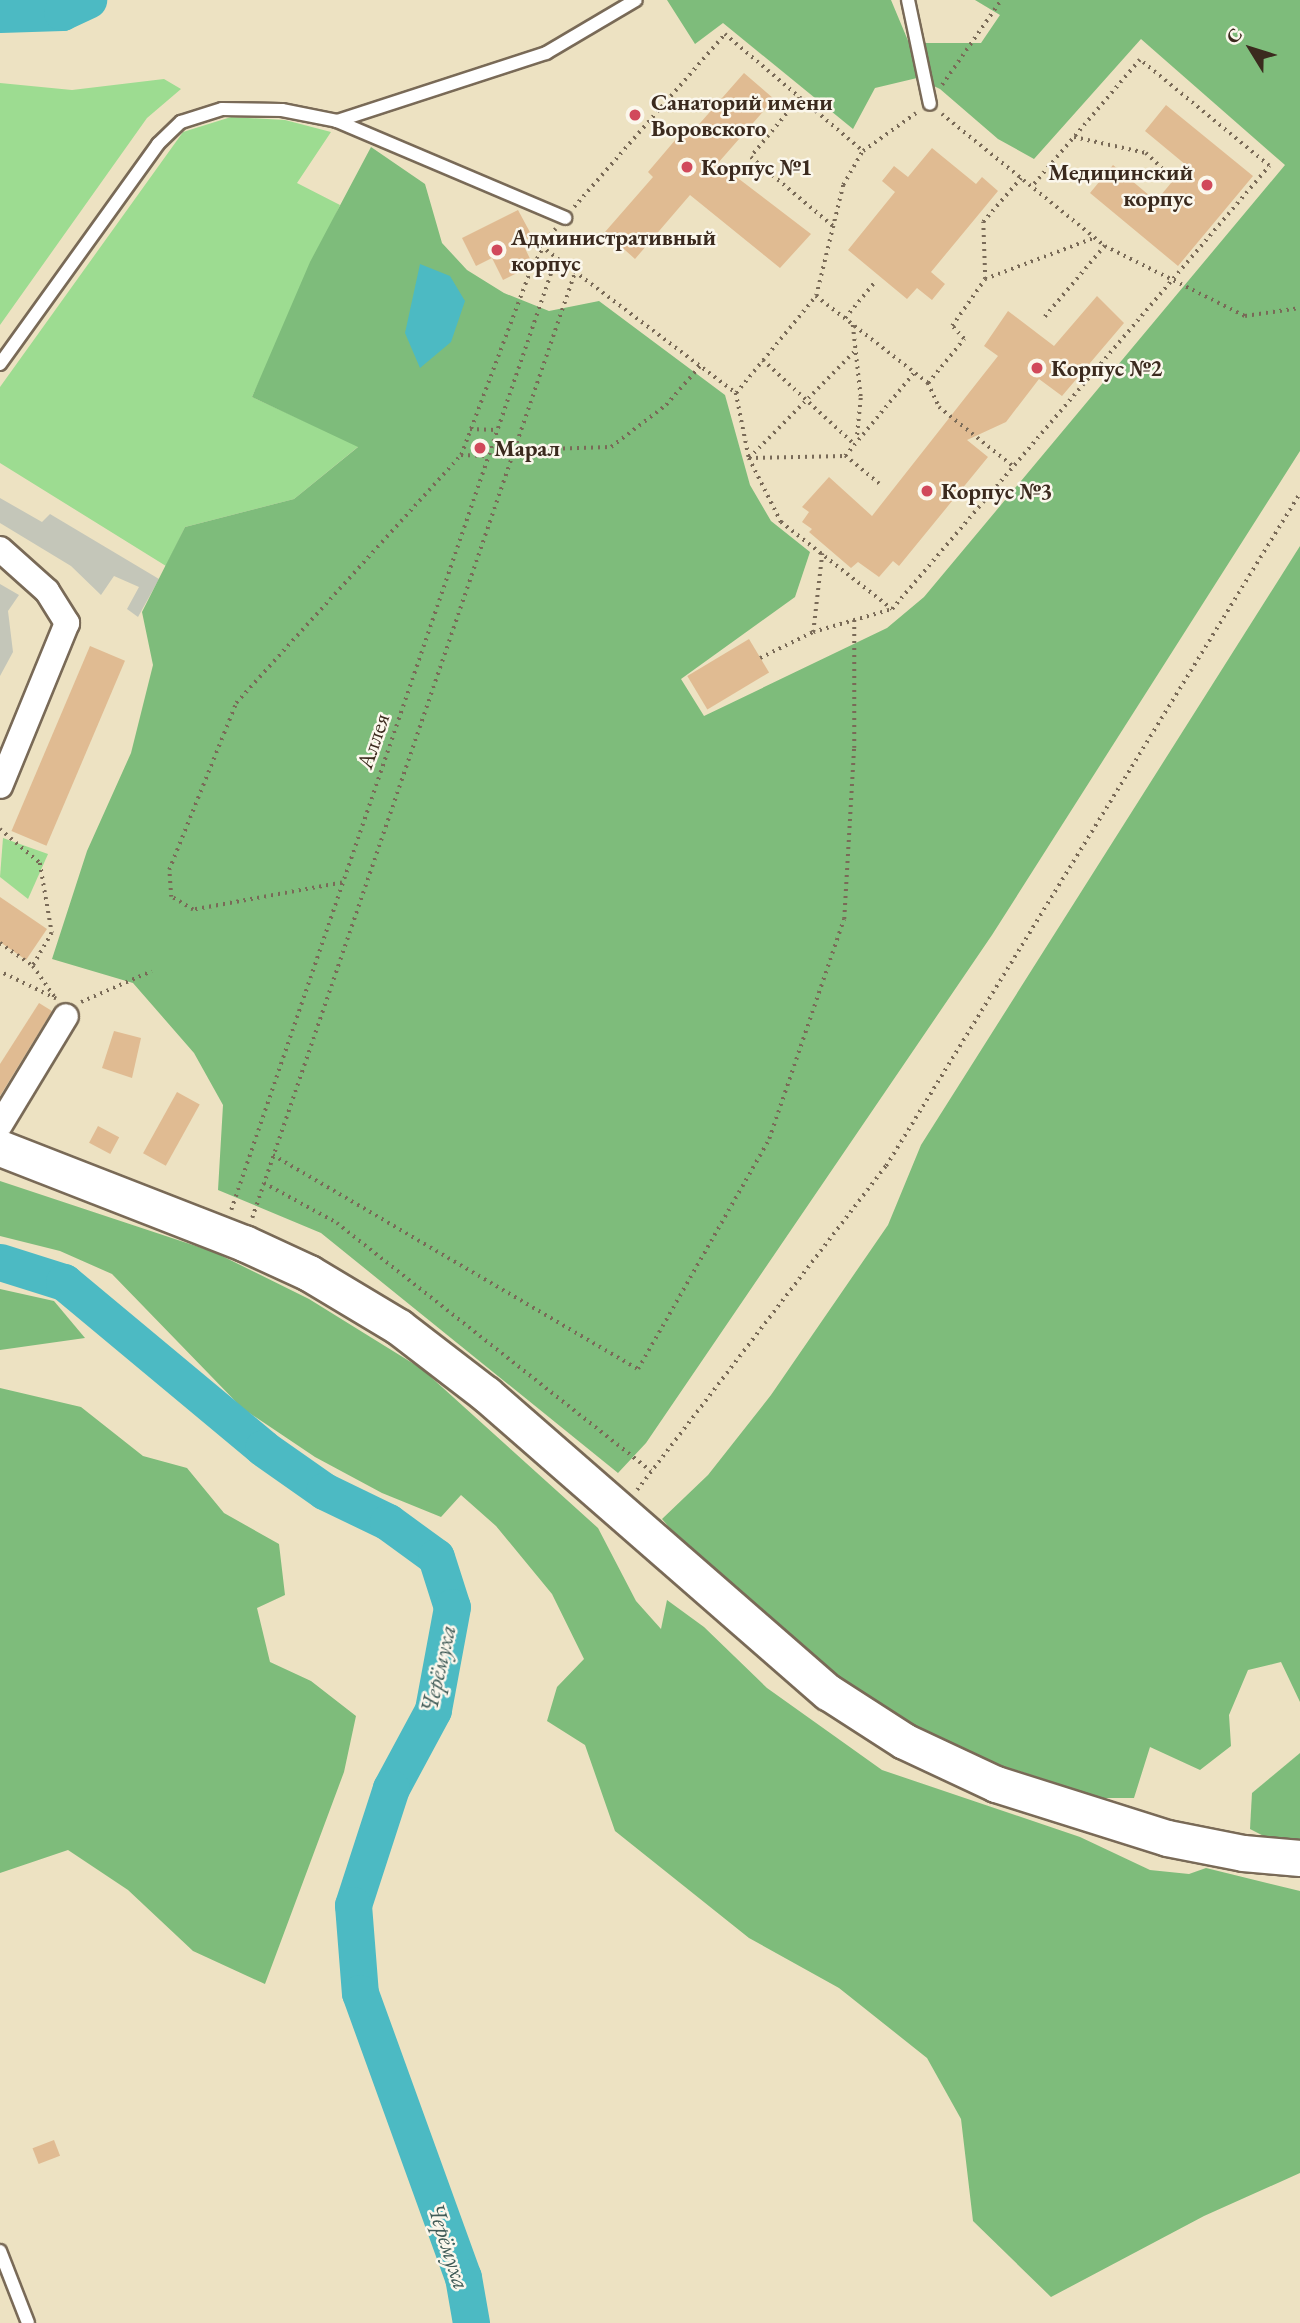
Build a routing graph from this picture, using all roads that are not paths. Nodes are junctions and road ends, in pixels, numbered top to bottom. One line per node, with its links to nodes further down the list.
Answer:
1 (636, 0): 4 (lane)
2 (908, 0): 3 (lane)
3 (930, 104)
4 (337, 121): 5 (lane); 6 (lane)
5 (565, 218)
6 (0, 364)
7 (0, 549): 8 (street)
8 (0, 786)
9 (66, 1006): 10 (street)
10 (0, 1125)
11 (0, 1148): 12 (main road)
12 (1300, 1858)
13 (0, 2251): 14 (lane)
14 (29, 2323)

